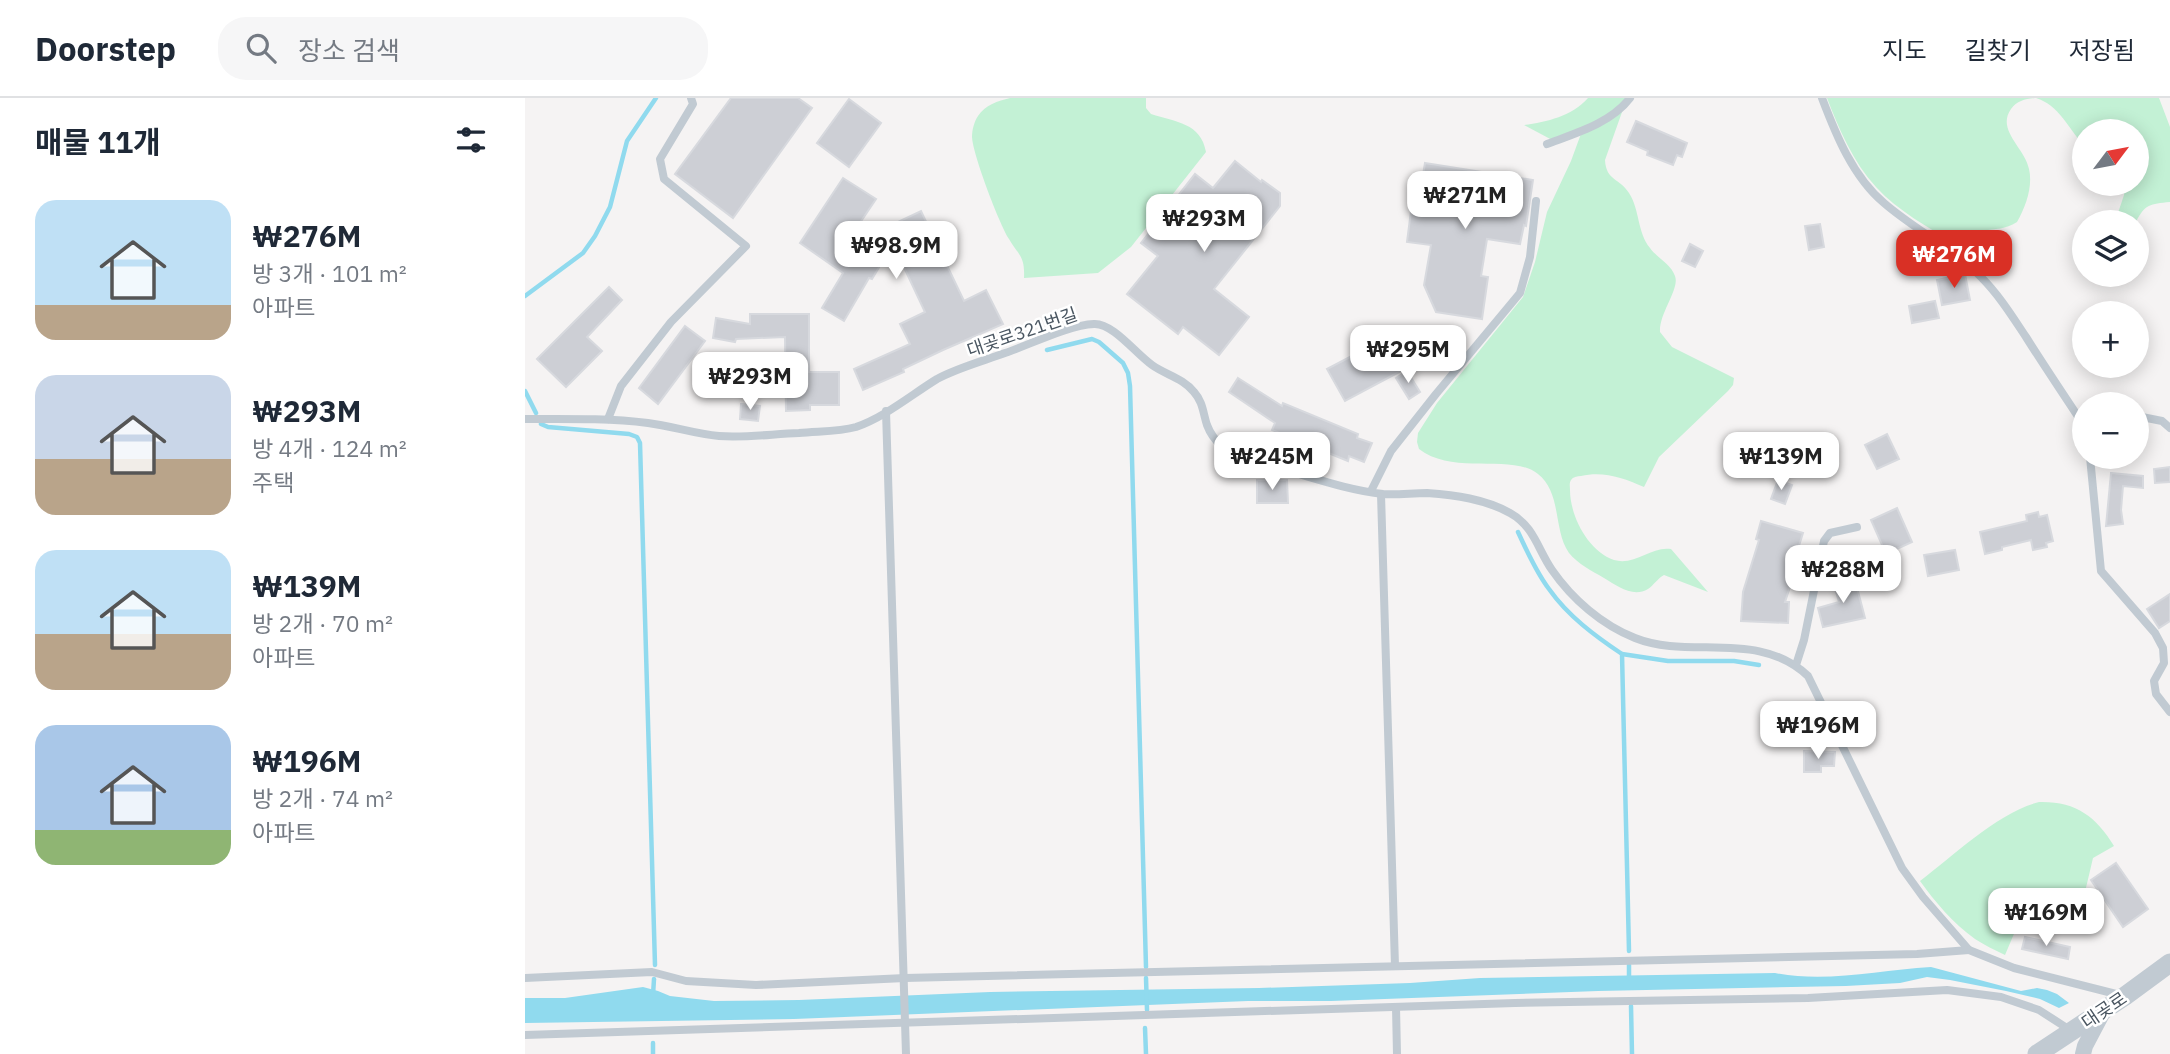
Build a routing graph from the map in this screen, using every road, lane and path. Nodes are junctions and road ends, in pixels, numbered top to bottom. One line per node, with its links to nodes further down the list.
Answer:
1 (691, 98): 10 (lane)
2 (1630, 98): 4 (lane)
3 (1822, 98): 6 (lane)
4 (1547, 144)
5 (1536, 201): 13 (lane)
6 (2072, 405)
7 (886, 411): 10 (lane, 대곶로321번길); 13 (lane, 대곶로321번길); 22 (lane)
8 (2149, 418): 11 (lane)
9 (525, 419): 10 (lane, 대곶로321번길)
10 (608, 419)
11 (2170, 428)
12 (2091, 469): 17 (lane)
13 (1371, 491): 14 (lane, 대곶로321번길)
14 (1381, 494): 16 (lane, 대곶로321번길); 20 (lane)
15 (1857, 527): 16 (lane)
16 (1796, 665): 18 (lane)
17 (2170, 712)
18 (1969, 950): 20 (lane); 23 (lane)
19 (2170, 963): 23 (street, 대곶로)
20 (1395, 967): 22 (lane)
21 (525, 978): 22 (lane)
22 (905, 978): 26 (lane)
23 (2125, 996): 25 (street, 대곶로)
24 (1396, 1007): 26 (lane); 27 (lane); 31 (lane)
25 (2105, 1010): 27 (street, 대곶로); 32 (street)
26 (905, 1022): 28 (lane); 30 (lane)
27 (2072, 1031): 29 (street, 대곶로)
28 (525, 1035)
29 (2049, 1051)
30 (906, 1054)
31 (1397, 1054)
32 (2084, 1054)

